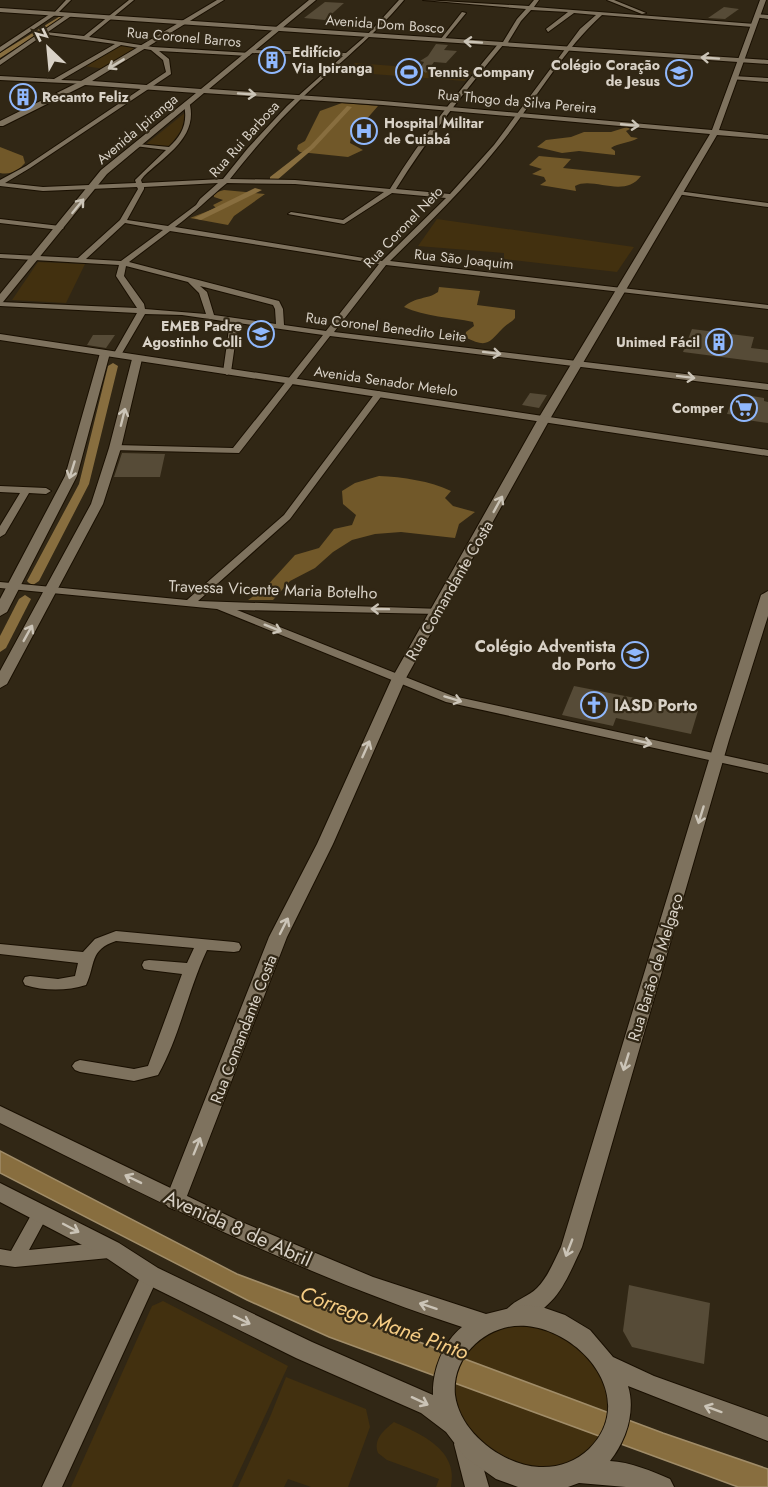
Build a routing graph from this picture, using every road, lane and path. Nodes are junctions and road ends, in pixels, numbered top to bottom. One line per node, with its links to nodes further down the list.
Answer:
1 (132, 0): 18 (street)
2 (221, 0): 22 (street)
3 (313, 0): 23 (street, Avenida Ipiranga)
4 (402, 0): 26 (street, Rua Rui Barbosa)
5 (425, 0): 10 (street)
6 (537, 0): 10 (street)
7 (609, 0): 14 (street)
8 (763, 0): 21 (street, Rua Comandante Costa)
9 (67, 2): 13 (street); 15 (street)
10 (531, 8): 12 (street); 30 (street)
11 (0, 10): 13 (street, Avenida Dom Bosco)
12 (572, 12): 17 (street); 24 (street)
13 (55, 13): 15 (street, Avenida Dom Bosco); 34 (street)
14 (644, 13): 19 (street); 20 (street)
15 (71, 14): 18 (street, Avenida Dom Bosco); 25 (street)
16 (464, 14): 28 (street)
17 (600, 14): 19 (street); 32 (street, Rua Coronel Neto)
18 (110, 17): 22 (street, Avenida Dom Bosco); 27 (street)
19 (638, 17): 20 (street)
20 (672, 19): 21 (street)
21 (759, 19): 37 (street, Rua Comandante Costa)
22 (183, 22): 23 (street, Avenida Dom Bosco); 31 (street)
23 (279, 29): 26 (street, Avenida Dom Bosco); 35 (street, Avenida Ipiranga)
24 (548, 30)
25 (45, 34): 27 (street, Rua Coronel Barros); 39 (street)
26 (370, 35): 28 (street, Avenida Dom Bosco); 36 (street, Rua Rui Barbosa)
27 (86, 38): 29 (street, Rua Coronel Barros)
28 (442, 39): 30 (street, Avenida Dom Bosco, one-way to 28)
29 (121, 44): 31 (street, Rua Coronel Barros); 43 (street)
30 (501, 44): 32 (street, Avenida Dom Bosco); 49 (street)
31 (144, 47): 33 (street, Rua Coronel Barros); 44 (street, one-way to 44)
32 (568, 48): 37 (street, Avenida Dom Bosco, one-way to 32); 50 (street, Rua Coronel Neto)
33 (153, 49): 35 (street, Rua Coronel Barros); 45 (street)
34 (0, 50)
35 (251, 53): 36 (street, Rua Coronel Barros); 46 (street, Avenida Ipiranga)
36 (348, 55): 47 (street, Rua Rui Barbosa)
37 (740, 60): 38 (street, Avenida Dom Bosco); 41 (street, Rua Comandante Costa)
38 (768, 62)
39 (0, 63)
40 (0, 78): 43 (street)
41 (733, 78): 42 (street); 52 (street, Rua Comandante Costa)
42 (768, 80)
43 (55, 81): 44 (street)
44 (84, 83): 45 (street, Rua Thogo da Silva Pereira); 51 (street)
45 (146, 88): 46 (street, Rua Thogo da Silva Pereira); 57 (street)
46 (204, 91): 47 (street, Rua Thogo da Silva Pereira, one-way to 47); 48 (street, Avenida Ipiranga)
47 (300, 98): 49 (street, Rua Thogo da Silva Pereira); 56 (street, Rua Rui Barbosa)
48 (187, 105): 54 (street, Avenida Ipiranga); 55 (street)
49 (447, 109): 50 (street, Rua Thogo da Silva Pereira); 60 (street)
50 (520, 115): 52 (street, Rua Thogo da Silva Pereira, one-way to 52); 62 (street, Rua Coronel Neto)
51 (0, 124)
52 (715, 132): 53 (street, Rua Thogo da Silva Pereira); 61 (street, Rua Comandante Costa)
53 (768, 137)
54 (138, 146): 55 (street); 59 (street, Avenida Ipiranga)
55 (170, 149): 58 (street)
56 (225, 181): 58 (street); 60 (street); 68 (street, Rua Rui Barbosa)
57 (0, 183): 59 (street)
58 (140, 184): 59 (street); 66 (street)
59 (94, 187): 67 (street, Avenida Ipiranga, one-way to 59)
60 (392, 190): 62 (street); 64 (street)
61 (678, 193): 63 (street); 75 (street, Rua Comandante Costa)
62 (450, 196): 73 (street, Rua Coronel Neto)
63 (768, 205)
64 (291, 214)
65 (0, 221): 67 (street)
66 (123, 221): 68 (street, Rua São Joaquim); 71 (street)
67 (60, 228): 70 (street, Avenida Ipiranga)
68 (171, 229): 72 (street, Rua Rui Barbosa); 73 (street, Rua São Joaquim)
69 (0, 256): 70 (street)
70 (35, 258): 71 (street); 76 (street, Avenida Ipiranga)
71 (81, 259): 72 (street)
72 (123, 263): 74 (street); 78 (street)
73 (384, 263): 75 (street, Rua São Joaquim); 82 (street, Rua Coronel Neto)
74 (187, 279): 79 (street); 81 (street)
75 (622, 290): 77 (street, Rua São Joaquim); 86 (street, Rua Comandante Costa)
76 (0, 302): 78 (street, Rua Coronel Benedito Leite)
77 (768, 307)
78 (142, 312): 79 (street, Rua Coronel Benedito Leite); 84 (street)
79 (211, 317): 80 (street, Rua Coronel Benedito Leite)
80 (234, 321): 81 (street, Rua Coronel Benedito Leite); 87 (street)
81 (280, 327): 82 (street, Rua Coronel Benedito Leite)
82 (330, 334): 86 (street, Rua Coronel Benedito Leite, one-way to 86); 88 (street, Rua Coronel Neto)
83 (0, 337): 84 (street, Avenida Senador Metelo)
84 (111, 354): 85 (street, Avenida Senador Metelo); 99 (street, one-way to 99)
85 (137, 359): 87 (street, Avenida Senador Metelo); 92 (street, one-way to 85)
86 (579, 363): 89 (street, Rua Coronel Benedito Leite, one-way to 89); 91 (street, Rua Comandante Costa)
87 (227, 372): 88 (street, Avenida Senador Metelo)
88 (291, 382): 90 (street, Avenida Senador Metelo); 92 (street, Rua Coronel Neto)
89 (768, 387)
90 (379, 394): 91 (street, Avenida Senador Metelo); 102 (street)
91 (544, 419): 93 (street, Avenida Senador Metelo); 104 (street, Rua Comandante Costa, one-way to 91)
92 (115, 448): 100 (street)
93 (768, 453)
94 (0, 489): 95 (street)
95 (26, 491): 96 (street); 97 (street)
96 (46, 491)
97 (0, 534)
98 (0, 585): 99 (street, Travessa Vicente Maria Botelho)
99 (14, 586): 100 (street, Travessa Vicente Maria Botelho); 105 (street)
100 (52, 590): 102 (street, Travessa Vicente Maria Botelho); 107 (street, one-way to 100)
101 (768, 595): 108 (street, Rua Barão de Melgaço)
102 (188, 604): 103 (street, Travessa Vicente Maria Botelho)
103 (219, 606): 104 (street, Travessa Vicente Maria Botelho, one-way to 103); 106 (street, one-way to 106)
104 (438, 610): 106 (street, Rua Comandante Costa)
105 (0, 612)
106 (399, 678): 108 (street, one-way to 108); 120 (street, Rua Comandante Costa, one-way to 106)
107 (0, 684)
108 (717, 759): 109 (street); 125 (street, Rua Barão de Melgaço, one-way to 125)
109 (768, 769)
110 (202, 946): 111 (street); 113 (street); 115 (street)
111 (234, 947)
112 (0, 949): 113 (street)
113 (85, 958): 116 (street)
114 (149, 965): 115 (street)
115 (191, 969): 117 (street)
116 (30, 981)
117 (80, 1066)
118 (0, 1114): 120 (street, Avenida 8 de Abril, one-way to 118)
119 (0, 1192): 121 (street)
120 (175, 1201): 126 (street, Avenida 8 de Abril, one-way to 120)
121 (41, 1213): 122 (street, one-way to 122); 123 (street)
122 (112, 1250): 123 (street); 124 (street)
123 (8, 1258)
124 (150, 1275): 129 (street, one-way to 129); 132 (street)
125 (509, 1316): 126 (street); 127 (street)
126 (483, 1323): 129 (street)
127 (605, 1364): 128 (street, one-way to 127); 130 (street)
128 (768, 1429)
129 (459, 1431): 131 (street); 133 (street)
130 (578, 1471): 131 (street); 134 (street)
131 (538, 1484)
132 (52, 1487)
133 (477, 1487)
134 (662, 1487)

